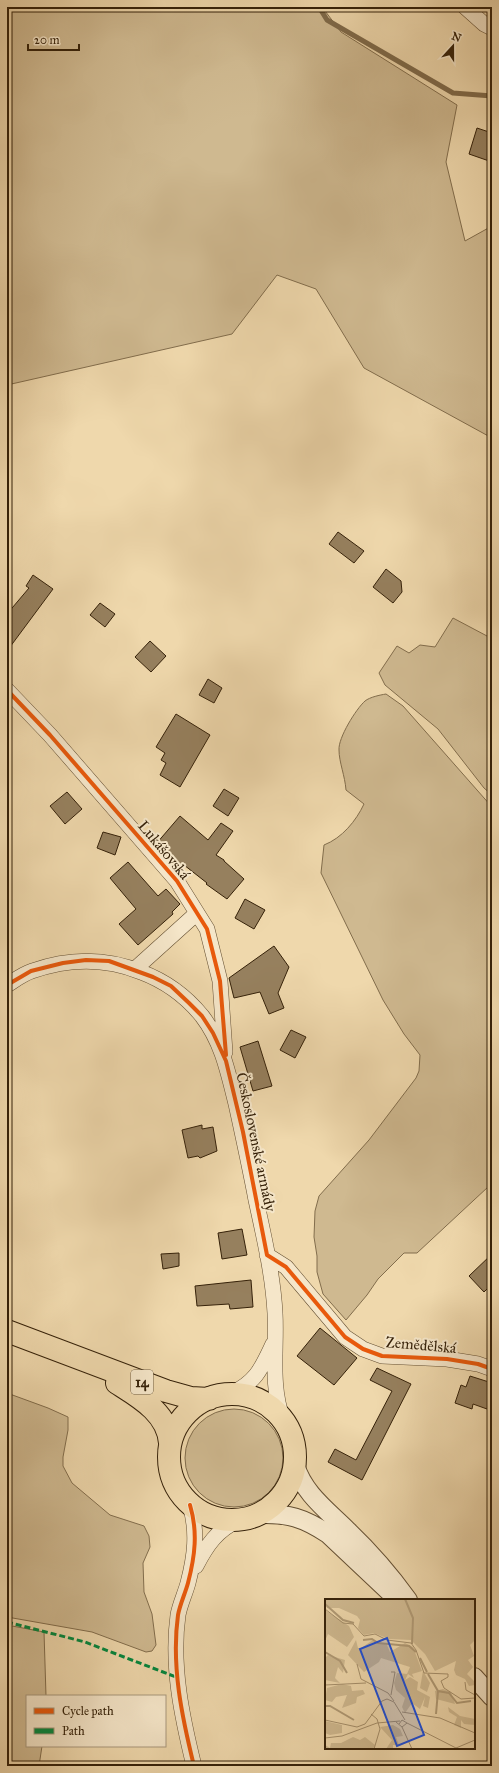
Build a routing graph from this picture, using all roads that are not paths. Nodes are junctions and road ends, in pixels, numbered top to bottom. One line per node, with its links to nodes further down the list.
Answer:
1 (465, 7): 2 (street)
2 (492, 28)
3 (7, 690): 4 (street, Lukášovská)
4 (197, 913): 5 (street); 7 (street, Lukášovská)
5 (135, 969): 6 (street, Československé armády); 7 (street, Československé armády)
6 (7, 985)
7 (226, 1061): 8 (street, Československé armády)
8 (267, 1255): 10 (street, Československé armády); 12 (street, Zemědělská)
9 (7, 1331): 11 (main road, 14)
10 (276, 1339): 13 (street, Československé armády); 15 (street, Československé armády)
11 (76, 1358): 14 (main road, 14); 16 (main road, 14)
12 (492, 1369)
13 (231, 1394): 14 (main road, Československé armády / 14); 15 (main road, Československé armády / 14)
14 (209, 1399): 16 (main road, Československé armády / 14)
15 (283, 1420): 17 (main road, Československé armády / 14)
16 (170, 1443): 18 (main road, Československé armády / 14)
17 (294, 1465): 19 (main road, Československé armády / 14); 22 (street, Československé armády)
18 (190, 1505): 19 (main road, Československé armády / 14); 20 (street)
19 (249, 1517): 20 (street); 21 (street, Československé armády)
20 (188, 1583): 25 (street)
21 (397, 1599)
22 (407, 1599)
23 (475, 1678): 24 (street)
24 (492, 1697)
25 (194, 1766)

